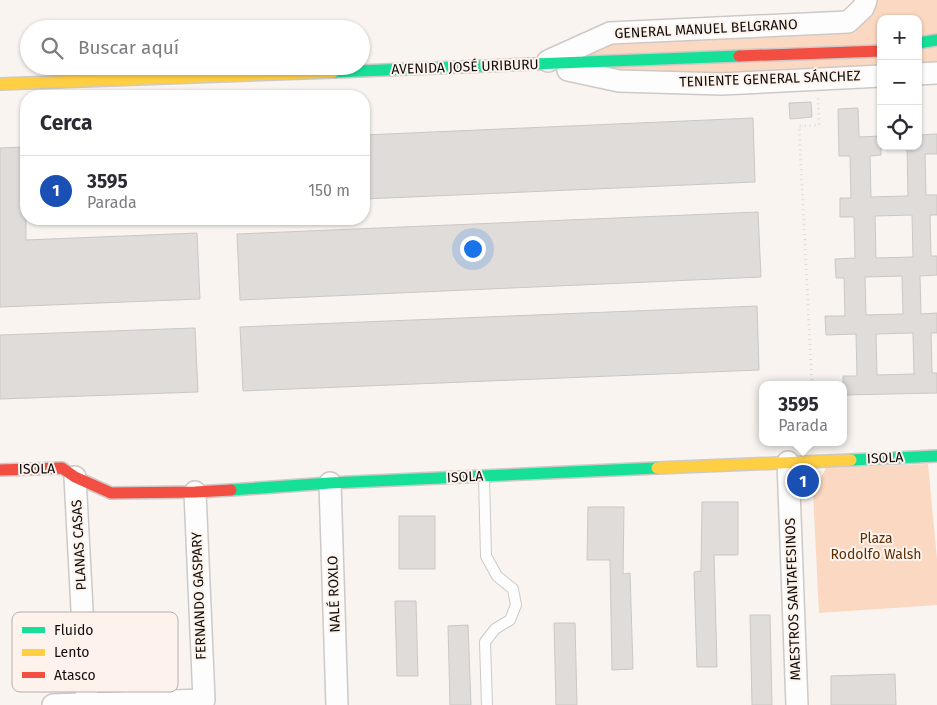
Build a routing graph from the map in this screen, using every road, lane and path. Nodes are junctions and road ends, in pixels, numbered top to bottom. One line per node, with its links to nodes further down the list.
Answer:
1 (866, 0): 7 (street, GENERAL MANUEL BELGRANO)
2 (937, 40): 3 (street)
3 (922, 42)
4 (877, 50): 7 (street, AVENIDA JOSÉ URIBURU)
5 (922, 52): 6 (street)
6 (937, 52)
7 (541, 64): 8 (street, AVENIDA JOSÉ URIBURU); 13 (street, TENIENTE GENERAL SÁNCHEZ)
8 (370, 70)
9 (937, 73): 10 (street)
10 (922, 74)
11 (243, 75): 14 (street, AVENIDA JOSÉ URIBURU)
12 (877, 76): 13 (street, TENIENTE GENERAL SÁNCHEZ)
13 (817, 79): 15 (path)
14 (0, 84)
15 (812, 381)
16 (937, 456): 18 (street, ISOLA)
17 (0, 470): 20 (street, ISOLA)
18 (789, 472): 19 (street, ISOLA); 28 (street, MAESTROS SANTAFESINOS)
19 (484, 476): 21 (street, ISOLA); 27 (lane)
20 (75, 477): 22 (street, ISOLA); 23 (street, PLANAS CASAS)
21 (330, 482): 22 (street, ISOLA); 26 (street, NALÉ ROXLO)
22 (195, 492): 24 (street, FERNANDO GASPARY)
23 (82, 612)
24 (87, 704): 25 (street)
25 (53, 705)
26 (337, 705)
27 (488, 705)
28 (797, 705)

